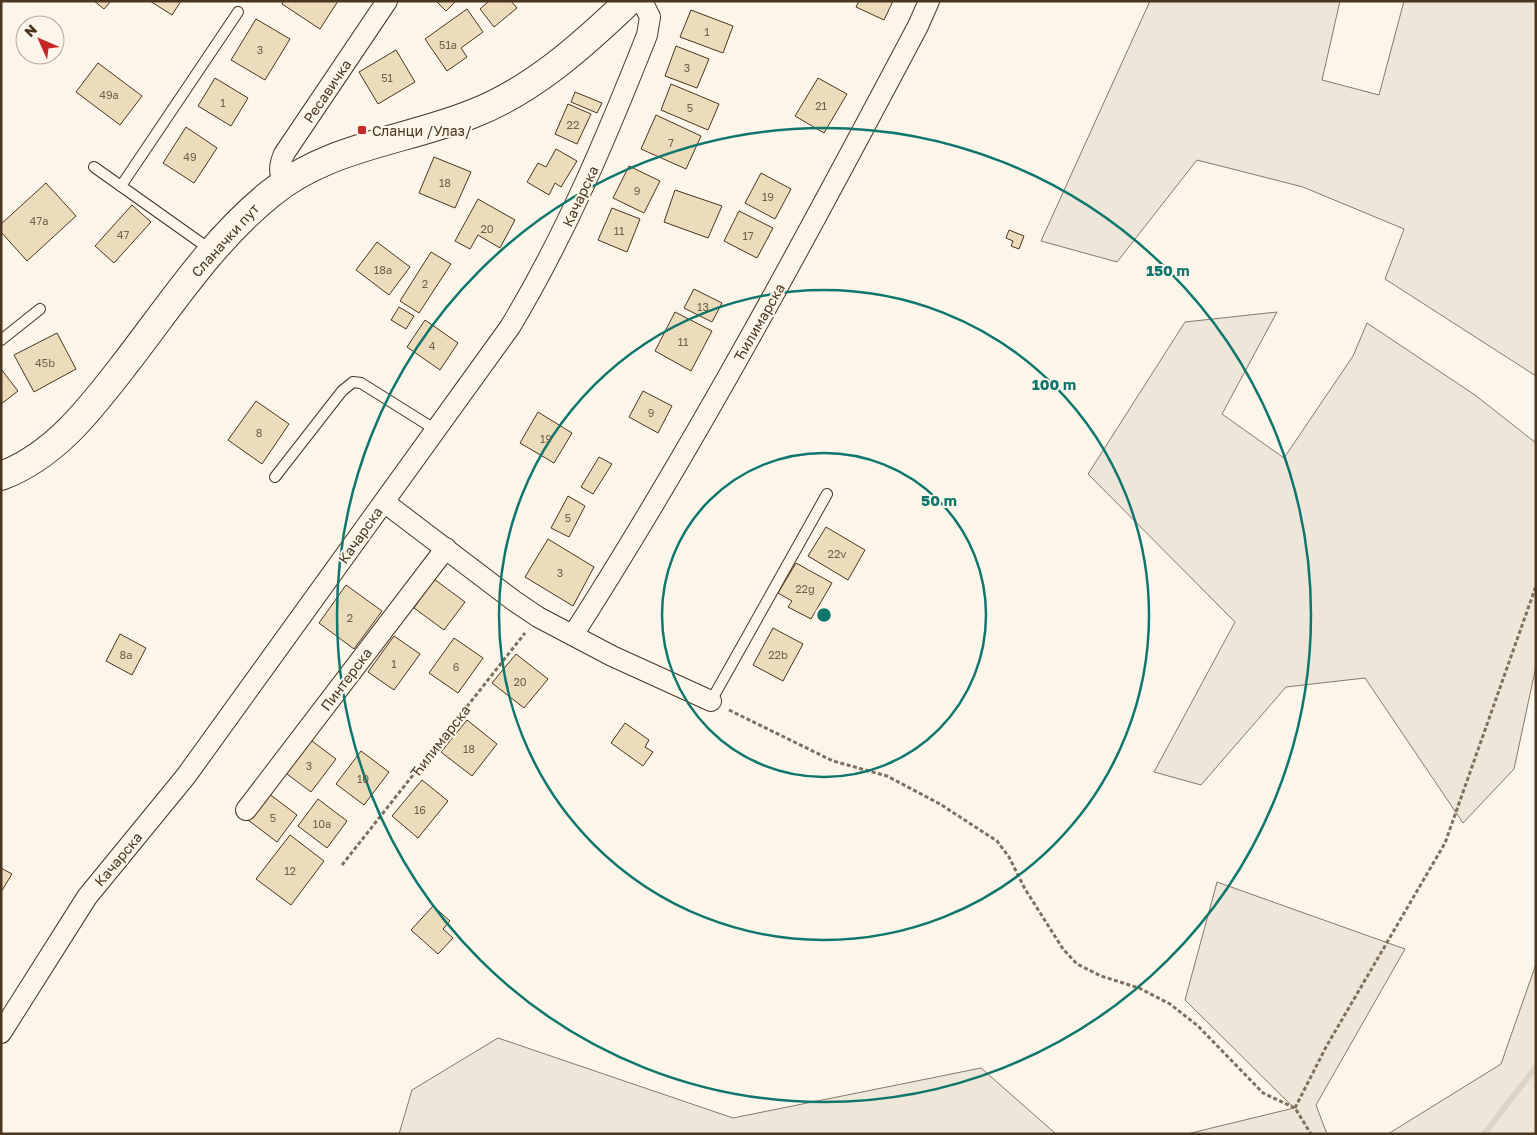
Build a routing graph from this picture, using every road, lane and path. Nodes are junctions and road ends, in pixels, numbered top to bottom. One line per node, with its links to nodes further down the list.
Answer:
1 (387, 1): 7 (street, Ресавичка)
2 (629, 1): 7 (street, Сланачки пут)
3 (642, 1): 12 (street, Качарска)
4 (929, 1): 20 (street, Ћилимарска)
5 (238, 12): 8 (lane)
6 (94, 167): 8 (lane)
7 (283, 183): 9 (street, Сланачки пут)
8 (121, 186): 9 (lane)
9 (212, 251): 13 (street, Сланачки пут)
10 (40, 309): 11 (lane)
11 (1, 340)
12 (436, 430): 14 (lane); 16 (street, Качарска)
13 (1, 476)
14 (275, 477)
15 (827, 494): 21 (lane)
16 (384, 502): 17 (street); 24 (street, Качарска)
17 (446, 548): 19 (street); 22 (street, Пинтерска)
18 (1536, 586): 25 (path)
19 (538, 617): 20 (street); 23 (path, Ћилимарска)
20 (573, 635): 21 (street)
21 (710, 701): 25 (path)
22 (246, 810)
23 (342, 865)
24 (1, 1033)
25 (1295, 1108): 26 (path)
26 (1312, 1134)

